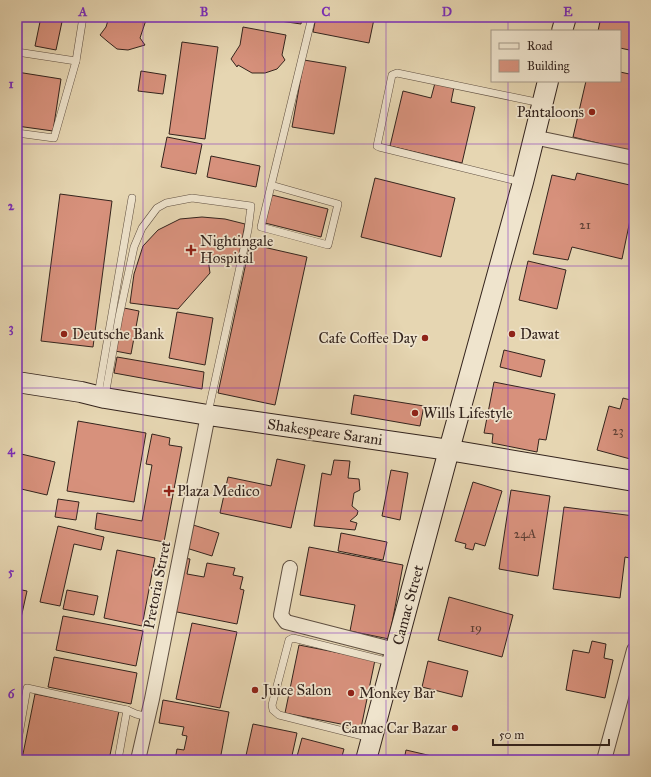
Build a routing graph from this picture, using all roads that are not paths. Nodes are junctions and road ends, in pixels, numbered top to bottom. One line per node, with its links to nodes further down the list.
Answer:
1 (83, 17): 6 (lane)
2 (312, 17): 13 (lane)
3 (566, 17): 4 (main road)
4 (562, 30)
5 (17, 52): 6 (lane)
6 (76, 61): 9 (lane)
7 (548, 82): 8 (main road, Camac Street)
8 (542, 103): 10 (main road, Camac Street); 12 (lane)
9 (17, 133)
10 (533, 137): 11 (street); 12 (main road, Camac Street)
11 (634, 158)
12 (523, 182): 18 (main road, Camac Street)
13 (271, 185): 13 (lane)
14 (132, 198): 16 (lane)
15 (17, 382): 16 (main road, Shakespeare Sarani)
16 (101, 398): 17 (main road, Shakespeare Sarani); 17 (lane)
17 (208, 415): 18 (main road, Shakespeare Sarani); 24 (street, Pretoria Strret)
18 (449, 450): 19 (main road, Shakespeare Sarani); 22 (main road, Camac Street)
19 (634, 481)
20 (290, 568): 22 (street)
21 (634, 650): 30 (street)
22 (394, 656): 25 (main road, Camac Street); 25 (lane)
23 (127, 710): 24 (lane); 26 (lane); 27 (lane)
24 (148, 717): 28 (street, Pretoria Strret)
25 (372, 738): 29 (main road, Camac Street)
26 (17, 746)
27 (118, 760)
28 (138, 760)
29 (366, 760)
30 (604, 760)

